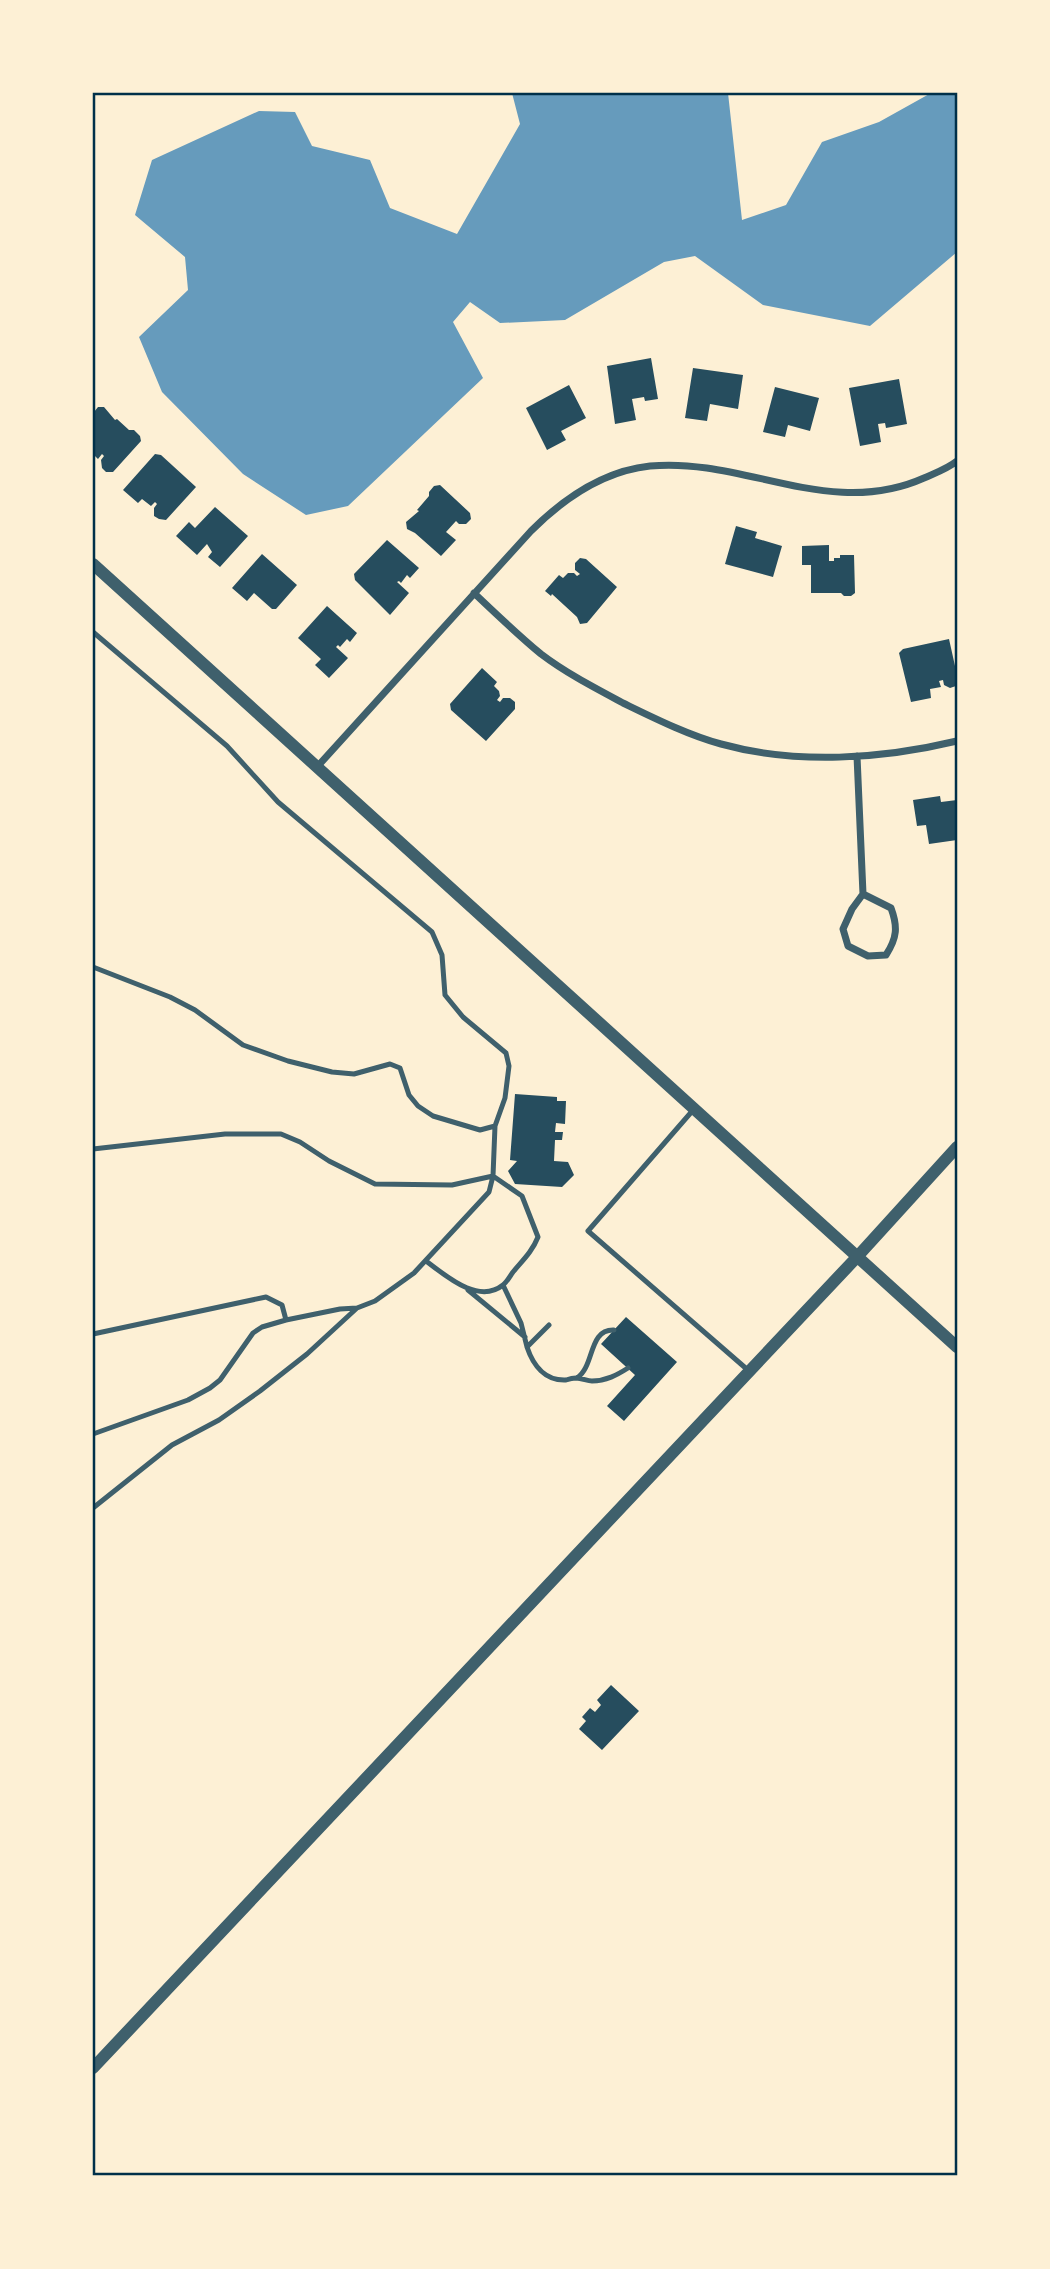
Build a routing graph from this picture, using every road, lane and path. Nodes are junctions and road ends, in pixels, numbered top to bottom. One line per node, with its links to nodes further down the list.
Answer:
1 (957, 461): 3 (street)
2 (93, 564): 7 (street)
3 (474, 593): 6 (street); 7 (street)
4 (93, 632): 11 (lane)
5 (957, 741): 6 (street)
6 (857, 756): 8 (street)
7 (317, 767): 10 (street)
8 (863, 894): 8 (street)
9 (93, 967): 11 (lane)
10 (694, 1109): 15 (street); 28 (lane)
11 (495, 1126): 14 (lane)
12 (957, 1147): 15 (street)
13 (93, 1149): 14 (lane)
14 (493, 1176): 16 (lane); 17 (lane)
15 (857, 1257): 26 (street); 28 (street)
16 (426, 1261): 18 (lane); 19 (lane)
17 (503, 1285): 18 (lane); 24 (lane)
18 (466, 1288): 24 (lane)
19 (357, 1308): 20 (lane); 31 (lane)
20 (286, 1320): 23 (lane); 30 (lane)
21 (549, 1325): 25 (lane)
22 (614, 1330): 29 (lane)
23 (93, 1334)
24 (525, 1338): 25 (lane)
25 (527, 1347): 29 (lane)
26 (957, 1347)
27 (628, 1368): 29 (lane)
28 (749, 1371): 32 (street)
29 (577, 1378)
30 (93, 1434)
31 (93, 1508)
32 (93, 2068)

